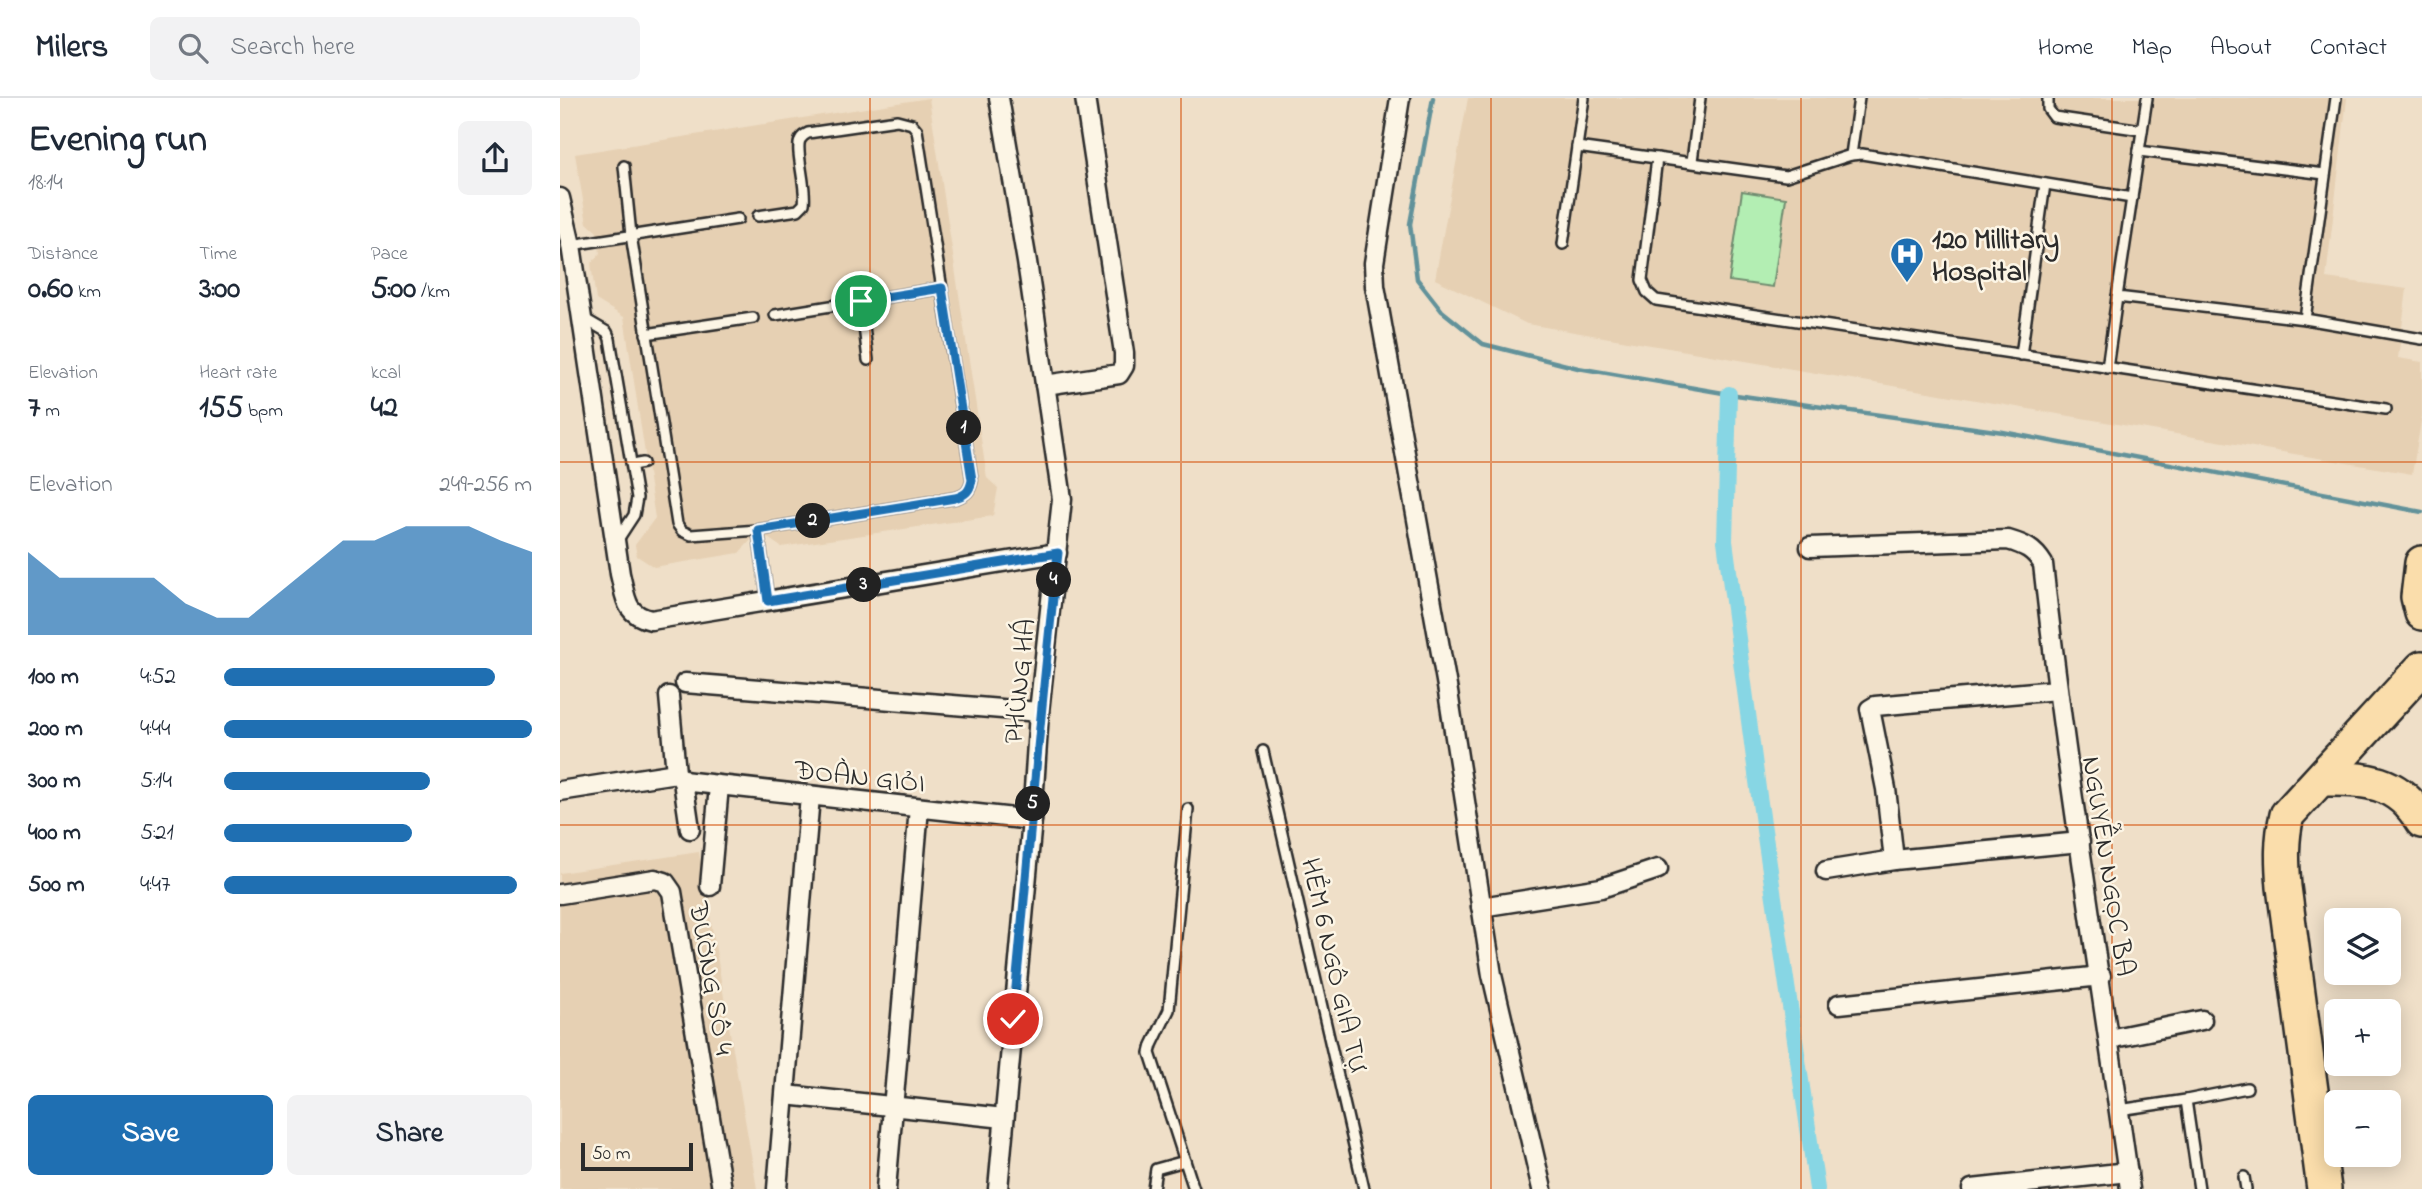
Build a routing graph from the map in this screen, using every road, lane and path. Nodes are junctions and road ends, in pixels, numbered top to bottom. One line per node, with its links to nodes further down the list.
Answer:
1 (999, 98): 38 (street, PHÙNG HÁ)
2 (1085, 98): 38 (street)
3 (1400, 98): 72 (street)
4 (1584, 98): 11 (lane)
5 (1700, 98): 15 (lane)
6 (1859, 98): 13 (lane)
7 (2048, 98): 10 (lane)
8 (2147, 98): 10 (lane)
9 (2336, 98): 17 (lane)
10 (2142, 130): 12 (lane)
11 (1577, 147): 14 (lane); 24 (lane)
12 (2138, 151): 17 (lane); 20 (lane)
13 (1851, 155): 15 (lane); 18 (lane)
14 (1657, 158): 15 (lane); 35 (lane)
15 (1692, 161)
16 (624, 166): 23 (lane)
17 (2325, 174): 32 (lane)
18 (2045, 184): 20 (lane); 35 (lane)
19 (560, 198): 25 (street)
20 (2132, 198): 27 (lane)
21 (758, 216): 26 (lane)
22 (738, 219): 23 (lane)
23 (631, 235): 25 (lane); 33 (lane)
24 (1563, 244)
25 (571, 245): 30 (street)
26 (942, 288): 28 (lane); 42 (lane)
27 (2117, 297): 32 (lane); 37 (lane)
28 (861, 301): 29 (lane); 36 (lane)
29 (775, 315)
30 (582, 318): 41 (lane); 43 (street)
31 (753, 318): 33 (lane)
32 (2305, 319): 34 (lane)
33 (646, 334): 40 (lane)
34 (2422, 339)
35 (2021, 355): 37 (lane)
36 (868, 360)
37 (2107, 368): 39 (lane)
38 (1045, 385): 45 (street, PHÙNG HÁ)
39 (2386, 409)
40 (665, 460): 41 (lane); 42 (lane)
41 (632, 465): 43 (lane)
42 (758, 530): 47 (lane)
43 (616, 542): 47 (street)
44 (1810, 547): 51 (street, NGUYỄN NGỌC BA)
45 (1058, 553): 47 (street); 53 (street, PHÙNG HÁ)
46 (2422, 563): 48 (highway)
47 (768, 601)
48 (2420, 605)
49 (2422, 668): 56 (highway)
50 (685, 683): 53 (street)
51 (2057, 690): 65 (street, NGUYỄN NGỌC BA); 66 (street)
52 (669, 696): 55 (street)
53 (1040, 712): 62 (street, PHÙNG HÁ)
54 (1263, 751): 92 (lane, HẺM 6 NGÔ GIA TỰ)
55 (679, 777): 57 (street, ĐOÀN GIỎI); 58 (street, ĐOÀN GIỎI); 64 (street)
56 (2321, 779): 63 (highway); 97 (highway)
57 (719, 786): 59 (street, ĐOÀN GIỎI); 70 (street)
58 (560, 791)
59 (810, 796): 60 (street, ĐOÀN GIỎI); 78 (street)
60 (919, 808): 62 (street, ĐOÀN GIỎI); 80 (street)
61 (1188, 809): 83 (lane)
62 (1032, 820): 82 (street, PHÙNG HÁ)
63 (2422, 821)
64 (690, 829)
65 (2080, 842): 66 (street); 73 (street, NGUYỄN NGỌC BA)
66 (1894, 860): 68 (street)
67 (1658, 869): 72 (street)
68 (1826, 871)
69 (1575, 885): 72 (street)
70 (709, 886)
71 (560, 894): 86 (street, ĐƯỜNG SỐ 4)
72 (1488, 906): 93 (street)
73 (2101, 976): 74 (street); 76 (street, NGUYỄN NGỌC BA)
74 (1839, 1004)
75 (2202, 1020): 76 (street)
76 (2109, 1039): 81 (street, NGUYỄN NGỌC BA)
77 (2247, 1088): 79 (lane)
78 (786, 1095): 80 (street); 87 (street)
79 (2186, 1100): 81 (lane); 95 (lane)
80 (894, 1106): 82 (street); 88 (street)
81 (2119, 1110): 85 (street, NGUYỄN NGỌC BA)
82 (1004, 1118): 89 (street, PHÙNG HÁ)
83 (1185, 1161): 90 (lane); 91 (lane)
84 (2244, 1177): 96 (lane)
85 (2129, 1180): 94 (street)
86 (722, 1189)
87 (777, 1189)
88 (886, 1189)
89 (998, 1189)
90 (1153, 1189)
91 (1194, 1189)
92 (1364, 1189)
93 (1542, 1189)
94 (1972, 1189)
95 (2199, 1189)
96 (2246, 1189)
97 (2324, 1189)

